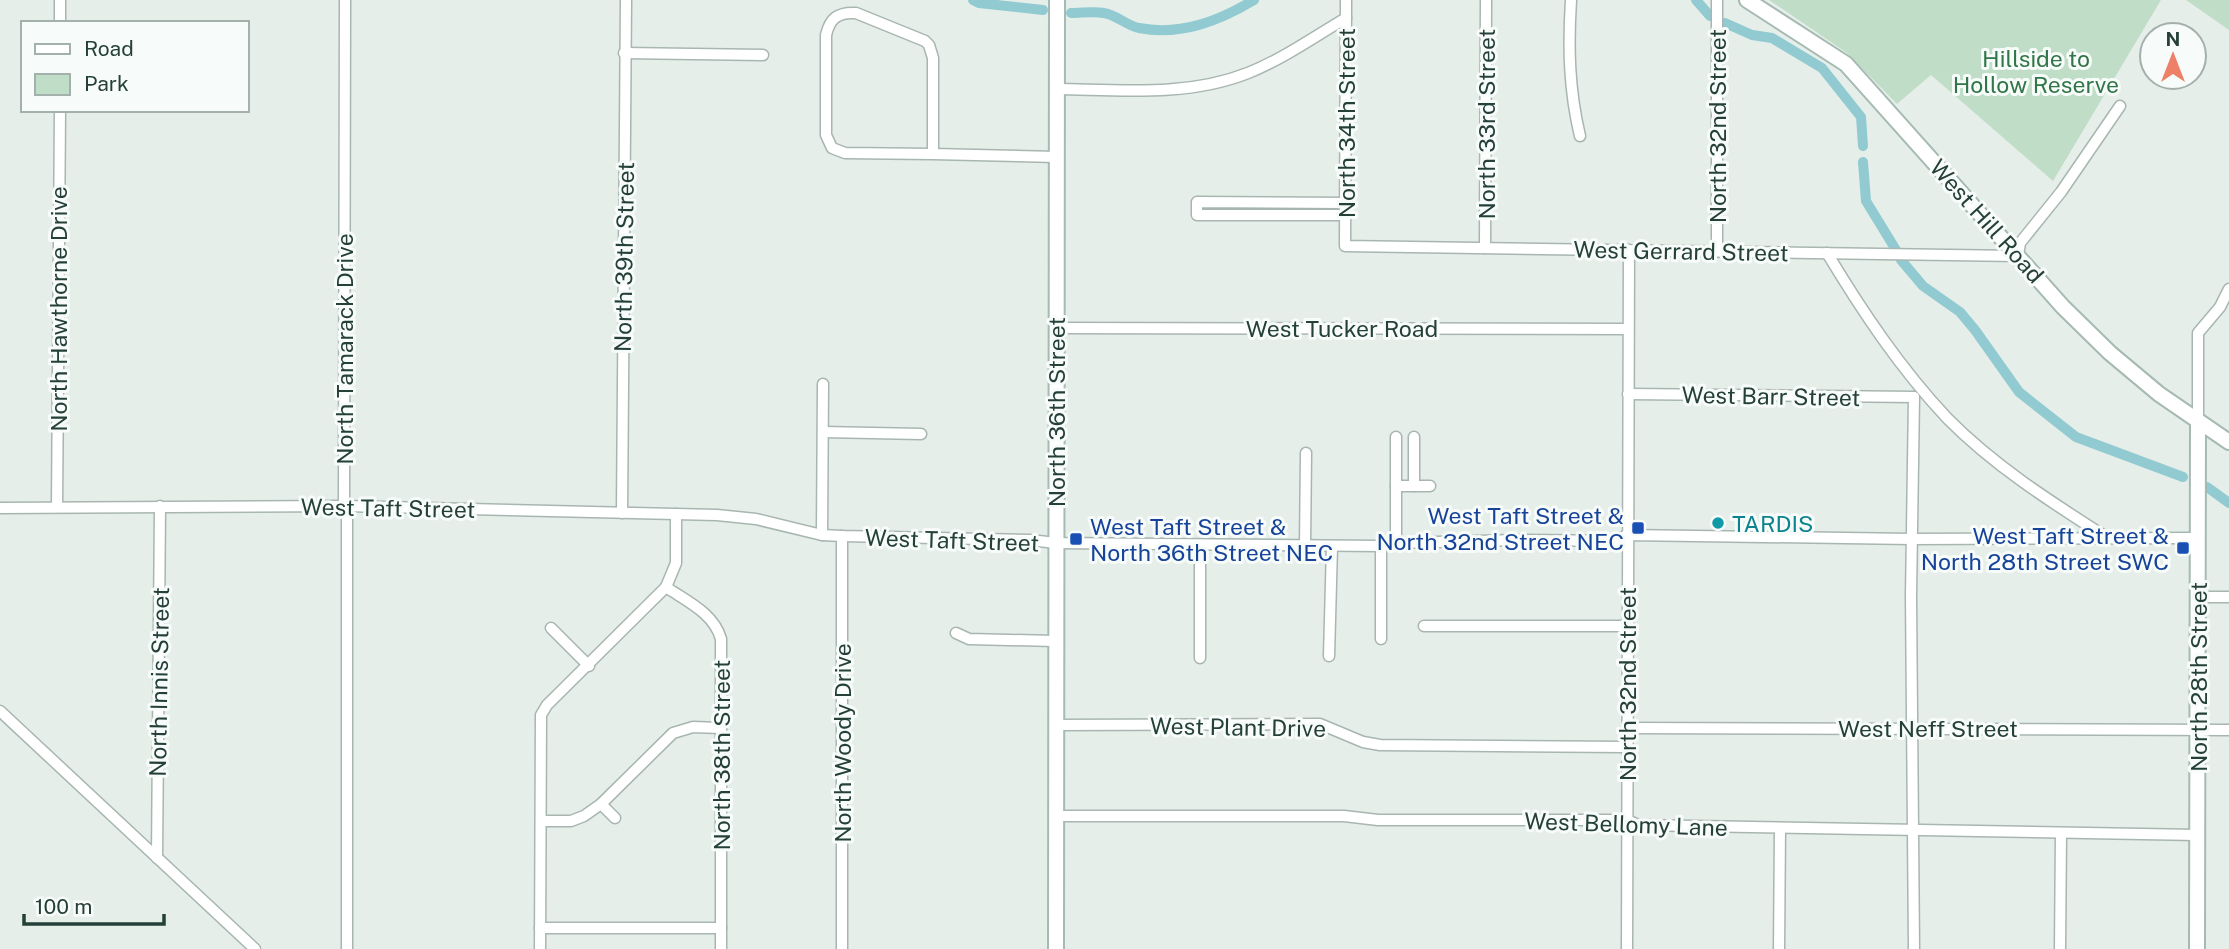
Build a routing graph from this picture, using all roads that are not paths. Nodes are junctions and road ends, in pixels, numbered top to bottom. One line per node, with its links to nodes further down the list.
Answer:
1 (60, 0): 11 (street)
2 (345, 0): 46 (street, North Tamarack Drive)
3 (626, 0): 12 (street, North 39th Street)
4 (1057, 0): 14 (street, North 36th Street)
5 (1346, 0): 10 (street, North 34th Street)
6 (1486, 0): 23 (street, North 33rd Street)
7 (1571, 0): 17 (street)
8 (1717, 0): 25 (street, North 32nd Street)
9 (1748, 0): 27 (street, West Hill Road)
10 (1346, 18): 14 (street); 20 (street, North 34th Street)
11 (60, 21)
12 (624, 52): 13 (street); 49 (street, North 39th Street)
13 (763, 55)
14 (1057, 89): 19 (street, North 36th Street)
15 (2120, 106): 27 (street)
16 (60, 112): 47 (street, North Hawthorne Drive)
17 (1580, 136)
18 (933, 154): 18 (street); 19 (street)
19 (1057, 157): 29 (street, North 36th Street)
20 (1346, 203): 21 (street, North 34th Street); 21 (street)
21 (1346, 215): 22 (street, North 34th Street)
22 (1345, 246): 23 (street, West Gerrard Street)
23 (1485, 248): 24 (street, West Gerrard Street)
24 (1629, 250): 25 (street, West Gerrard Street); 30 (street, North 32nd Street)
25 (1717, 251): 26 (street, West Gerrard Street)
26 (1827, 253): 27 (street, West Gerrard Street); 32 (street)
27 (2018, 256): 35 (street, West Hill Road)
28 (2229, 289): 35 (street, North 28th Street)
29 (1056, 328): 30 (street, West Tucker Road); 57 (street, North 36th Street)
30 (1628, 329): 33 (street, North 32nd Street)
31 (823, 384): 36 (street)
32 (1923, 388): 34 (street); 54 (street)
33 (1628, 394): 34 (street, West Barr Street); 52 (street, North 32nd Street)
34 (1914, 397): 56 (street)
35 (2198, 421): 40 (street, West Hill Road); 55 (street, North 28th Street)
36 (823, 432): 37 (street); 51 (street)
37 (921, 434)
38 (1396, 436): 42 (street)
39 (1414, 437): 43 (street)
40 (2229, 442)
41 (1306, 453): 60 (street)
42 (1396, 486): 43 (street); 58 (street)
43 (1414, 486): 44 (street)
44 (1430, 486)
45 (160, 506): 46 (street, West Taft Street); 47 (street, West Taft Street); 92 (street, North Innis Street)
46 (344, 506): 49 (street, West Taft Street); 96 (street, North Tamarack Drive)
47 (57, 507): 48 (street, West Taft Street)
48 (0, 508)
49 (622, 513): 50 (street, West Taft Street)
50 (677, 514): 51 (street, West Taft Street); 63 (street)
51 (822, 535): 53 (street, West Taft Street)
52 (1627, 535): 56 (street, West Taft Street); 58 (street, West Taft Street); 67 (street, North 32nd Street)
53 (842, 536): 57 (street, West Taft Street); 99 (street, North Woody Drive)
54 (2107, 537): 55 (street, West Taft Street); 56 (street, West Taft Street)
55 (2199, 538): 64 (street, North 28th Street)
56 (1912, 539): 77 (street)
57 (1056, 543): 59 (street, West Taft Street); 71 (street, North 36th Street)
58 (1396, 543): 62 (street, West Taft Street)
59 (1200, 545): 60 (street, West Taft Street); 73 (street)
60 (1305, 546): 61 (street, West Taft Street)
61 (1332, 546): 62 (street, West Taft Street); 72 (street)
62 (1381, 546): 70 (street)
63 (666, 587): 74 (street); 78 (street, North 38th Street)
64 (2199, 597): 65 (street); 80 (street, North 28th Street)
65 (2229, 597)
66 (1424, 626): 67 (street)
67 (1627, 626): 79 (street, North 32nd Street)
68 (551, 628): 74 (street)
69 (956, 633): 71 (street)
70 (1381, 639)
71 (1055, 641): 76 (street, North 36th Street)
72 (1329, 656)
73 (1200, 659)
74 (589, 666): 87 (street)
75 (0, 711): 92 (street)
76 (1055, 725): 82 (street, West Plant Drive); 84 (street, North 36th Street)
77 (1912, 727): 79 (street, West Neff Street); 80 (street, West Neff Street); 89 (street)
78 (720, 728): 83 (street); 94 (street, North 38th Street)
79 (1627, 728): 82 (street, North 32nd Street)
80 (2198, 730): 81 (street, West Neff Street); 91 (street, North 28th Street)
81 (2229, 730)
82 (1627, 747): 86 (street, North 32nd Street)
83 (601, 804): 85 (street); 87 (street)
84 (1055, 816): 86 (street, West Bellomy Lane); 100 (street, North 36th Street)
85 (615, 818)
86 (1627, 820): 88 (street, West Bellomy Lane); 101 (street, North 32nd Street)
87 (541, 821): 93 (street)
88 (1780, 828): 89 (street, West Bellomy Lane); 102 (street)
89 (1914, 830): 90 (street, West Bellomy Lane); 103 (street)
90 (2061, 833): 91 (street, West Bellomy Lane); 104 (street)
91 (2197, 835): 105 (street, North 28th Street)
92 (157, 858): 95 (street)
93 (541, 928): 94 (street); 97 (street)
94 (721, 928): 98 (street, North 38th Street)
95 (255, 949)
96 (347, 949)
97 (541, 949)
98 (721, 949)
99 (842, 949)
100 (1056, 949)
101 (1628, 949)
102 (1779, 949)
103 (1914, 949)
104 (2060, 949)
105 (2197, 949)

